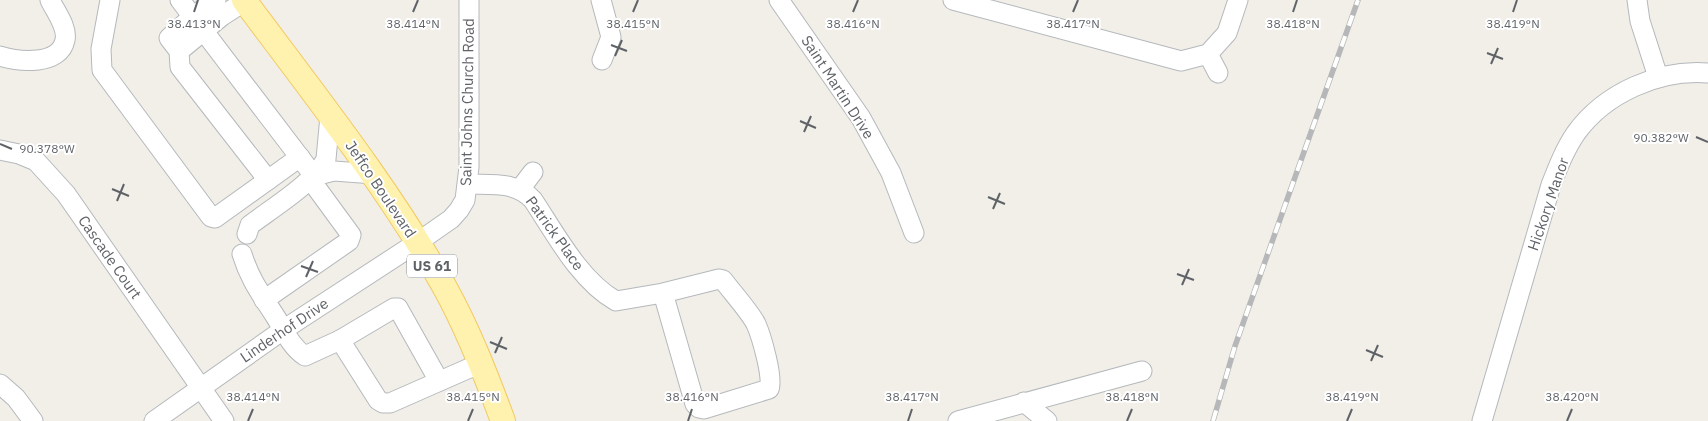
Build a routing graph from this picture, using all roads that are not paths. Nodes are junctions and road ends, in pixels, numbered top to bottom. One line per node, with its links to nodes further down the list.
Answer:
1 (50, 0): 14 (street)
2 (110, 0): 25 (street)
3 (180, 0): 12 (street)
4 (216, 0): 12 (street)
5 (245, 0): 12 (street); 19 (main road, Jeffco Boulevard / US 61)
6 (469, 0): 26 (street, Saint Johns Church Road)
7 (601, 0): 15 (street)
8 (780, 0): 28 (street, Saint Martin Drive)
9 (953, 0): 13 (street)
10 (1238, 0): 13 (street)
11 (1637, 0): 18 (street)
12 (198, 24): 21 (street); 25 (street)
13 (1208, 54): 16 (street)
14 (0, 56)
15 (602, 60)
16 (1218, 73)
17 (1708, 73): 18 (street, Hickory Manor)
18 (1658, 77): 48 (street, Hickory Manor)
19 (330, 116): 23 (main road, Jeffco Boulevard / US 61); 24 (street)
20 (0, 150): 40 (street, Cascade Court)
21 (300, 157): 24 (street); 25 (street)
22 (533, 172): 27 (street)
23 (374, 174): 24 (street); 30 (main road, Jeffco Boulevard / US 61)
24 (312, 178): 29 (street); 33 (street)
25 (268, 180)
26 (468, 184): 27 (street, Patrick Place); 30 (street, Saint Johns Church Road)
27 (520, 189): 32 (street, Patrick Place)
28 (914, 233)
29 (247, 234)
30 (418, 242): 34 (street, Linderhof Drive); 36 (main road, Jeffco Boulevard / US 61)
31 (242, 254): 33 (street)
32 (663, 293): 32 (street, Patrick Place)
33 (264, 300): 34 (street)
34 (283, 330): 35 (street); 40 (street, Linderhof Drive)
35 (340, 340): 38 (street); 38 (street)
36 (481, 363): 38 (street); 45 (main road, Jeffco Boulevard / US 61)
37 (1142, 371): 41 (street)
38 (439, 381)
39 (0, 384): 42 (street)
40 (200, 387): 43 (street, Linderhof Drive); 44 (street, Cascade Court)
41 (1024, 402): 46 (street); 47 (street)
42 (32, 421)
43 (154, 421)
44 (224, 421)
45 (503, 421)
46 (958, 421)
47 (1048, 421)
48 (1482, 421)

